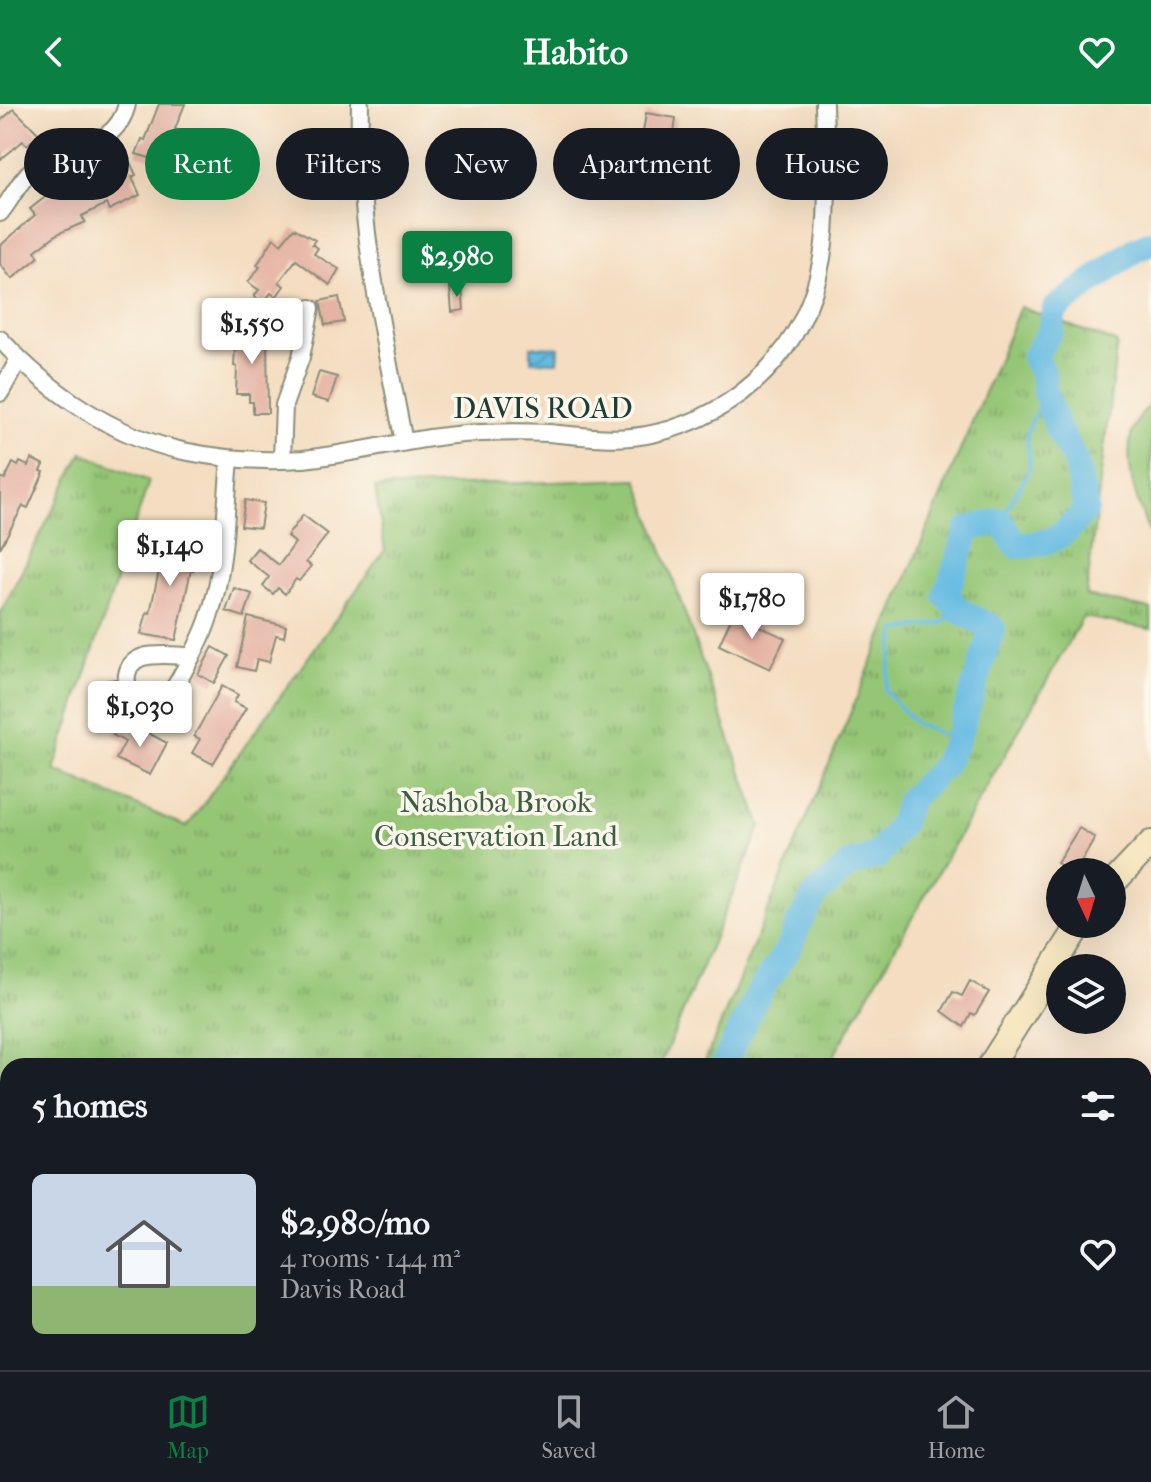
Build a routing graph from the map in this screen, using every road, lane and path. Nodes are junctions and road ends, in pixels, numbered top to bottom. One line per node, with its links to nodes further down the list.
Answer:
1 (127, 104): 4 (street)
2 (360, 104): 9 (street)
3 (824, 104): 9 (street, DAVIS ROAD)
4 (0, 213)
5 (311, 308): 11 (street)
6 (0, 339): 7 (street, DAVIS ROAD)
7 (19, 359): 8 (street); 10 (street, DAVIS ROAD)
8 (0, 393)
9 (404, 442): 11 (street, DAVIS ROAD)
10 (230, 459): 11 (street, DAVIS ROAD); 12 (street)
11 (282, 460)
12 (192, 656)
13 (1151, 843): 14 (main road)
14 (1126, 869)
15 (1071, 938): 16 (main road)
16 (995, 1058)

